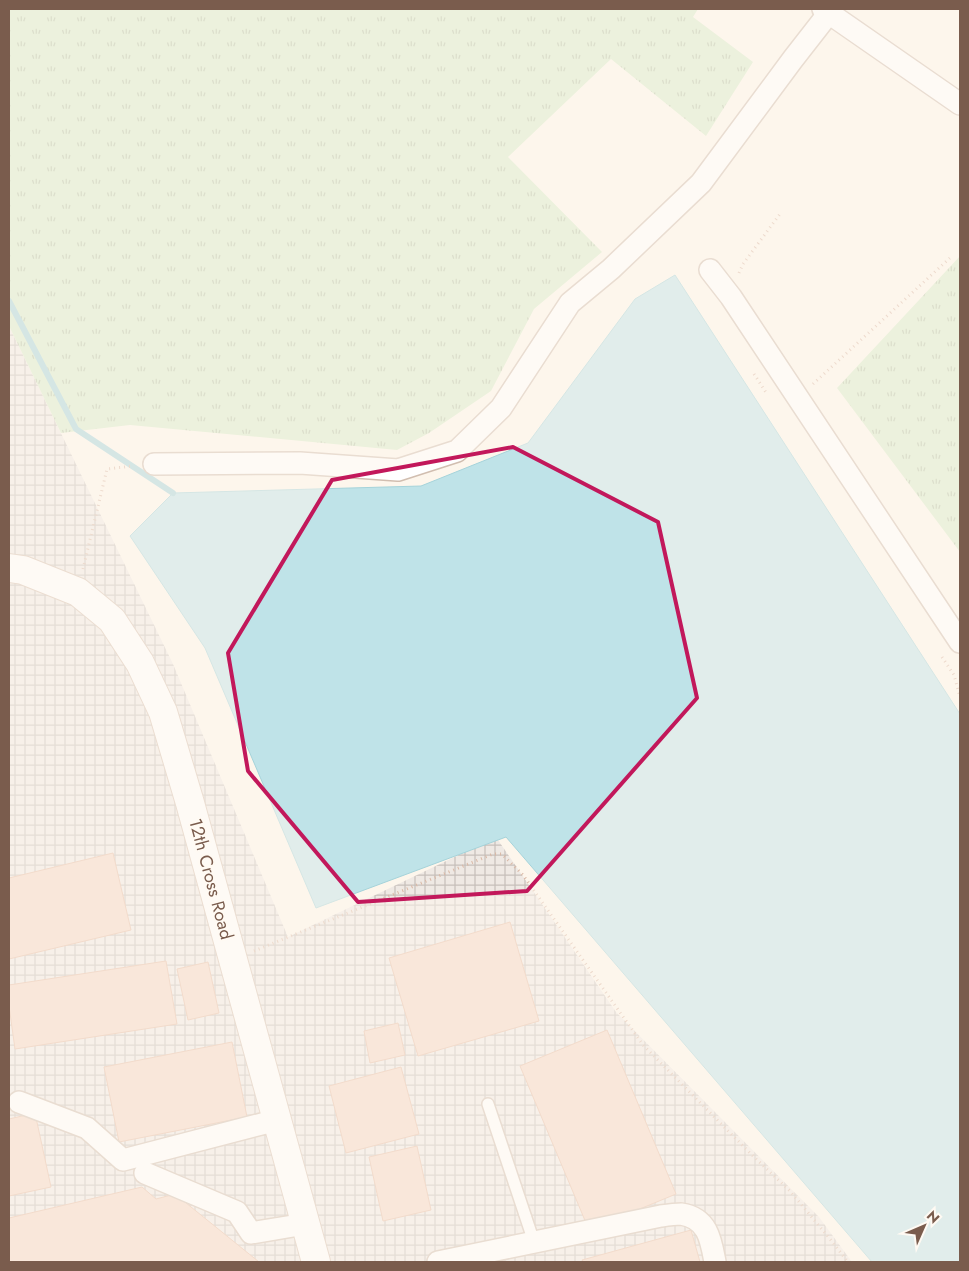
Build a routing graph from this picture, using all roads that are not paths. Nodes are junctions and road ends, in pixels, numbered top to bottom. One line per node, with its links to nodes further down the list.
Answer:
1 (828, 10): 2 (street); 4 (street)
2 (960, 104)
3 (710, 270): 6 (street)
4 (154, 464)
5 (9, 568): 9 (street, 12th Cross Road)
6 (960, 642)
7 (19, 1102): 9 (street)
8 (488, 1104): 12 (lane)
9 (276, 1120): 11 (street, 12th Cross Road)
10 (145, 1173): 11 (street)
11 (305, 1224): 13 (street, 12th Cross Road)
12 (534, 1242): 14 (street); 15 (street)
13 (316, 1262)
14 (438, 1262)
15 (715, 1262)

